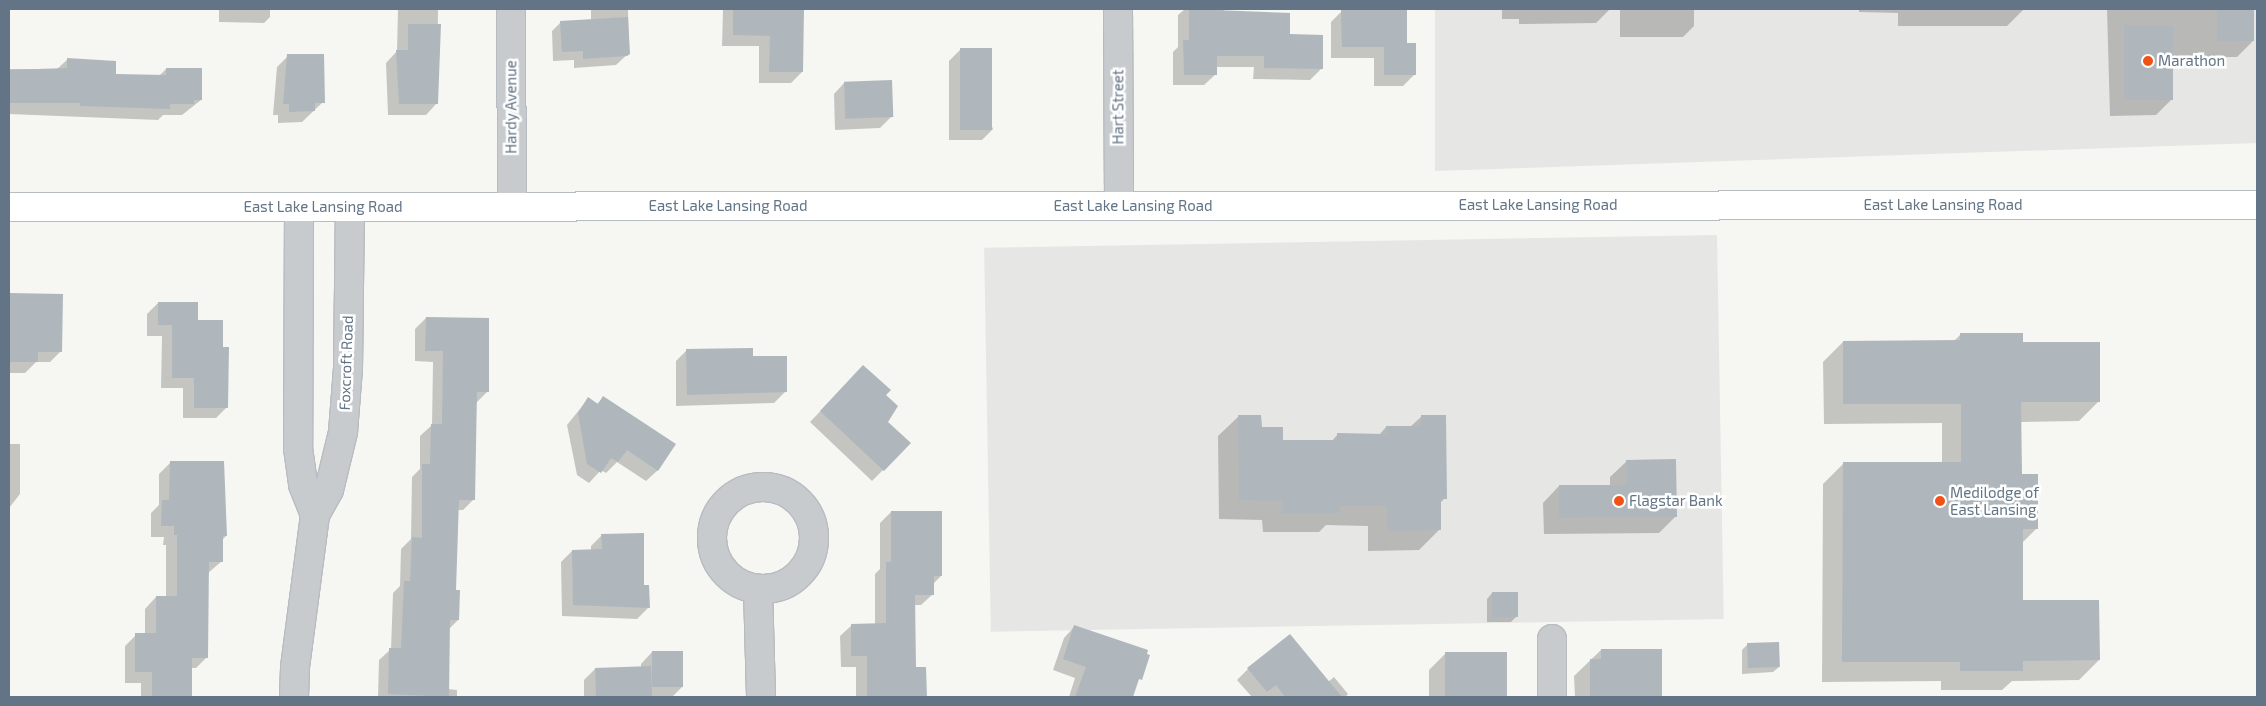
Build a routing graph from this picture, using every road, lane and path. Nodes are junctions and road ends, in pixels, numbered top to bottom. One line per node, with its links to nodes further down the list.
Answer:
1 (510, 9): 4 (street, Hardy Avenue)
2 (1118, 9): 5 (street, Hart Street)
3 (2257, 205): 5 (main road, East Lake Lansing Road)
4 (512, 206): 5 (main road, East Lake Lansing Road); 8 (main road, East Lake Lansing Road)
5 (1119, 206)
6 (9, 207): 7 (main road, East Lake Lansing Road)
7 (299, 207): 8 (main road, East Lake Lansing Road); 9 (street, Foxcroft Road)
8 (350, 207): 9 (street, Foxcroft Road)
9 (315, 515): 12 (street, Foxcroft Road)
10 (758, 589): 13 (street)
11 (1552, 638): 14 (street)
12 (294, 697)
13 (761, 697)
14 (1552, 697)

